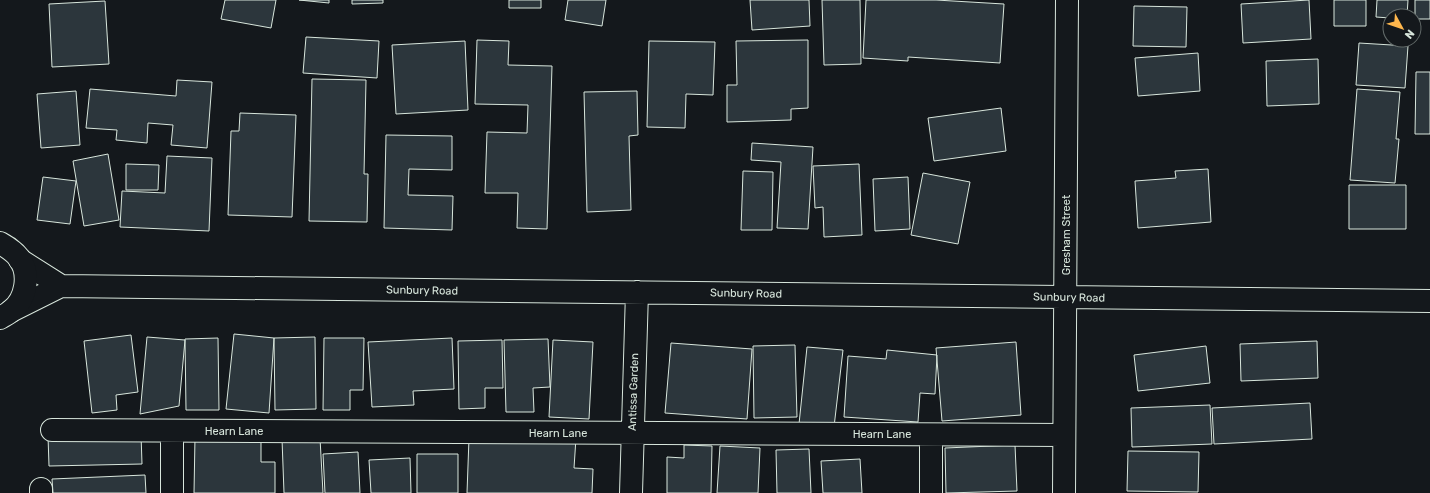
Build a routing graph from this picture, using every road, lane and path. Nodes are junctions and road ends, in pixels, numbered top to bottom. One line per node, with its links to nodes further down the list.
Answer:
1 (1067, 0): 6 (street, Gresham Street)
2 (0, 243): 3 (street)
3 (20, 260): 4 (street); 8 (street)
4 (61, 286): 5 (street, Sunbury Road); 8 (street, Sunbury Road)
5 (636, 292): 6 (street, Sunbury Road); 11 (street, Antissa Garden)
6 (1066, 298): 7 (street, Sunbury Road); 13 (street, Gresham Street)
7 (1430, 301)
8 (6, 314)
9 (52, 430): 10 (street, Hearn Lane)
10 (172, 431): 11 (street, Hearn Lane); 14 (street)
11 (632, 433): 12 (street, Hearn Lane); 15 (street, Antissa Garden)
12 (931, 434): 13 (street, Hearn Lane); 16 (street)
13 (1064, 435): 17 (street, Gresham Street)
14 (172, 493)
15 (631, 493)
16 (931, 493)
17 (1064, 493)

